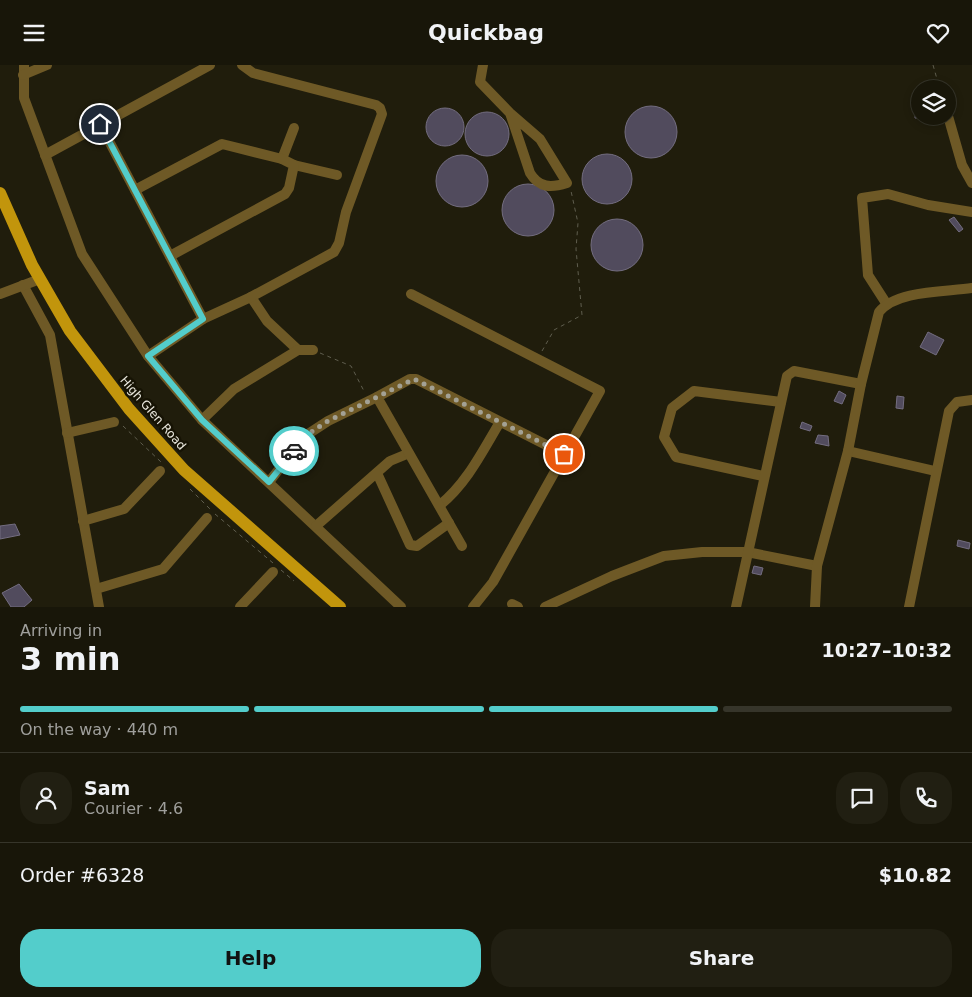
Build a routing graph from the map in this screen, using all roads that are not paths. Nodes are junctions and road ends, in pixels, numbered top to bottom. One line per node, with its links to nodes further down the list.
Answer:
1 (47, 65): 5 (street)
2 (210, 65): 7 (street)
3 (242, 65): 24 (street)
4 (483, 65): 6 (street)
5 (24, 70): 10 (street)
6 (510, 113): 6 (street)
7 (100, 124): 10 (street); 15 (street)
8 (951, 125): 14 (street)
9 (294, 128): 11 (street)
10 (45, 155): 29 (street)
11 (282, 159): 12 (street); 15 (street)
12 (294, 165): 13 (street); 18 (street)
13 (337, 175)
14 (972, 183)
15 (135, 190): 18 (street)
16 (0, 193): 19 (main road, High Glen Road)
17 (972, 212): 25 (street)
18 (170, 256): 26 (street)
19 (40, 279): 20 (street); 58 (main road, High Glen Road)
20 (23, 285): 22 (street); 37 (street)
21 (972, 288): 25 (street)
22 (0, 294)
23 (411, 294): 40 (street)
24 (251, 297): 26 (street); 27 (street)
25 (886, 303): 30 (street)
26 (203, 319): 29 (street)
27 (298, 350): 28 (street); 34 (street)
28 (313, 350)
29 (148, 356): 34 (street)
30 (861, 385): 33 (street); 38 (street)
31 (373, 399): 36 (street); 39 (street); 45 (street)
32 (972, 400): 42 (street)
33 (781, 402): 44 (street); 44 (street)
34 (202, 420): 45 (street)
35 (114, 422): 37 (street)
36 (500, 422): 40 (street); 46 (street)
37 (67, 433): 48 (street)
38 (848, 451): 42 (street); 53 (street)
39 (407, 453): 43 (street); 46 (street)
40 (564, 454): 60 (street)
41 (160, 471): 48 (street)
42 (935, 471): 64 (street)
43 (377, 473): 49 (street); 50 (street)
44 (763, 476): 52 (street)
45 (269, 482): 50 (street)
46 (440, 505): 49 (street)
47 (207, 518): 55 (street)
48 (83, 521): 55 (street)
49 (449, 523): 51 (street)
50 (316, 526): 59 (street)
51 (462, 546)
52 (747, 552): 53 (street); 61 (street); 62 (street)
53 (817, 566): 63 (street)
54 (273, 572): 57 (street)
55 (96, 589): 56 (street)
56 (99, 607)
57 (240, 607)
58 (340, 607)
59 (400, 607)
60 (474, 607)
61 (546, 607)
62 (736, 607)
63 (815, 607)
64 (909, 607)

